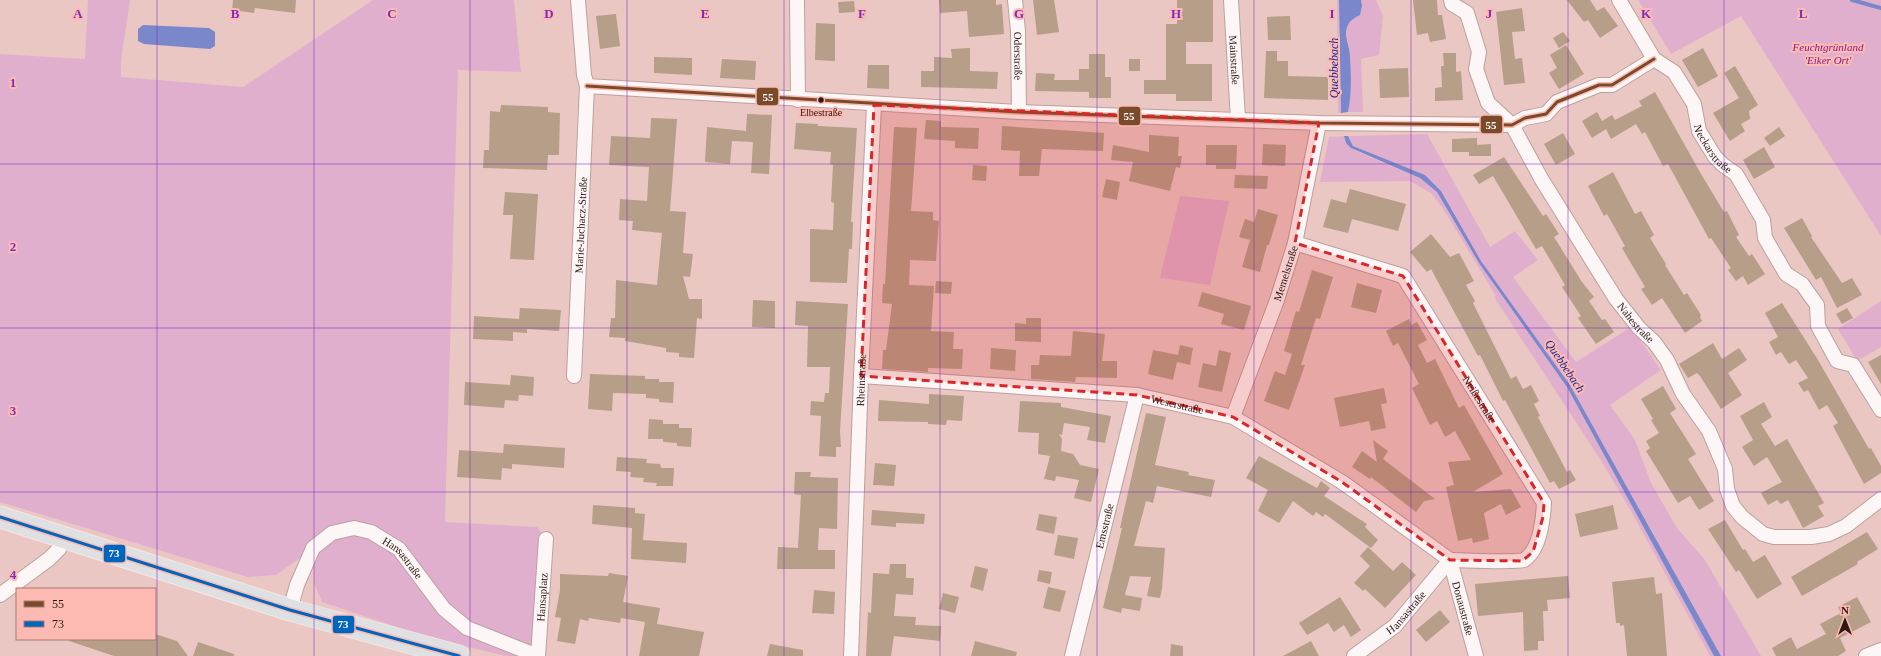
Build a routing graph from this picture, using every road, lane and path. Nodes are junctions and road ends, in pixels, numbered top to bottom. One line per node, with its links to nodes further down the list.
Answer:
1 (578, 0): 8 (street, Marie-Juchacz-Straße)
2 (797, 0): 9 (street)
3 (1015, 0): 11 (street, Oderstraße)
4 (1231, 0): 12 (street, Mainstraße)
5 (1451, 0): 14 (street, Nahestraße)
6 (1619, 0): 7 (street, Neckarstraße)
7 (1654, 59): 14 (street); 19 (street, Neckarstraße)
8 (585, 81): 9 (street); 16 (street, Marie-Juchacz-Straße)
9 (798, 100): 10 (street)
10 (874, 105): 11 (street); 17 (street, Rheinstraße)
11 (1019, 112): 12 (street)
12 (1238, 119): 13 (street)
13 (1319, 123): 14 (street); 15 (street, Memelstraße)
14 (1512, 125): 21 (street, Nahestraße)
15 (1295, 243): 20 (street, Memelstraße); 25 (street, Neißestraße)
16 (574, 376)
17 (861, 376): 18 (street, Weserstraße); 31 (street, Rheinstraße)
18 (1137, 395): 20 (street, Weserstraße); 32 (street, Emsstraße)
19 (1881, 410)
20 (1233, 417): 25 (street, Weserstraße)
21 (1881, 499)
22 (0, 517): 23 (main road)
23 (64, 537): 26 (street); 27 (main road)
24 (546, 539): 30 (street, Hansaplatz)
25 (1450, 560): 33 (street, Hansastraße); 34 (street, Donaustraße)
26 (0, 595)
27 (290, 610): 29 (main road); 30 (street, Hansastraße)
28 (1881, 650): 35 (street)
29 (459, 656)
30 (538, 656)
31 (851, 656)
32 (1072, 656)
33 (1354, 656)
34 (1476, 656)
35 (1866, 656)

